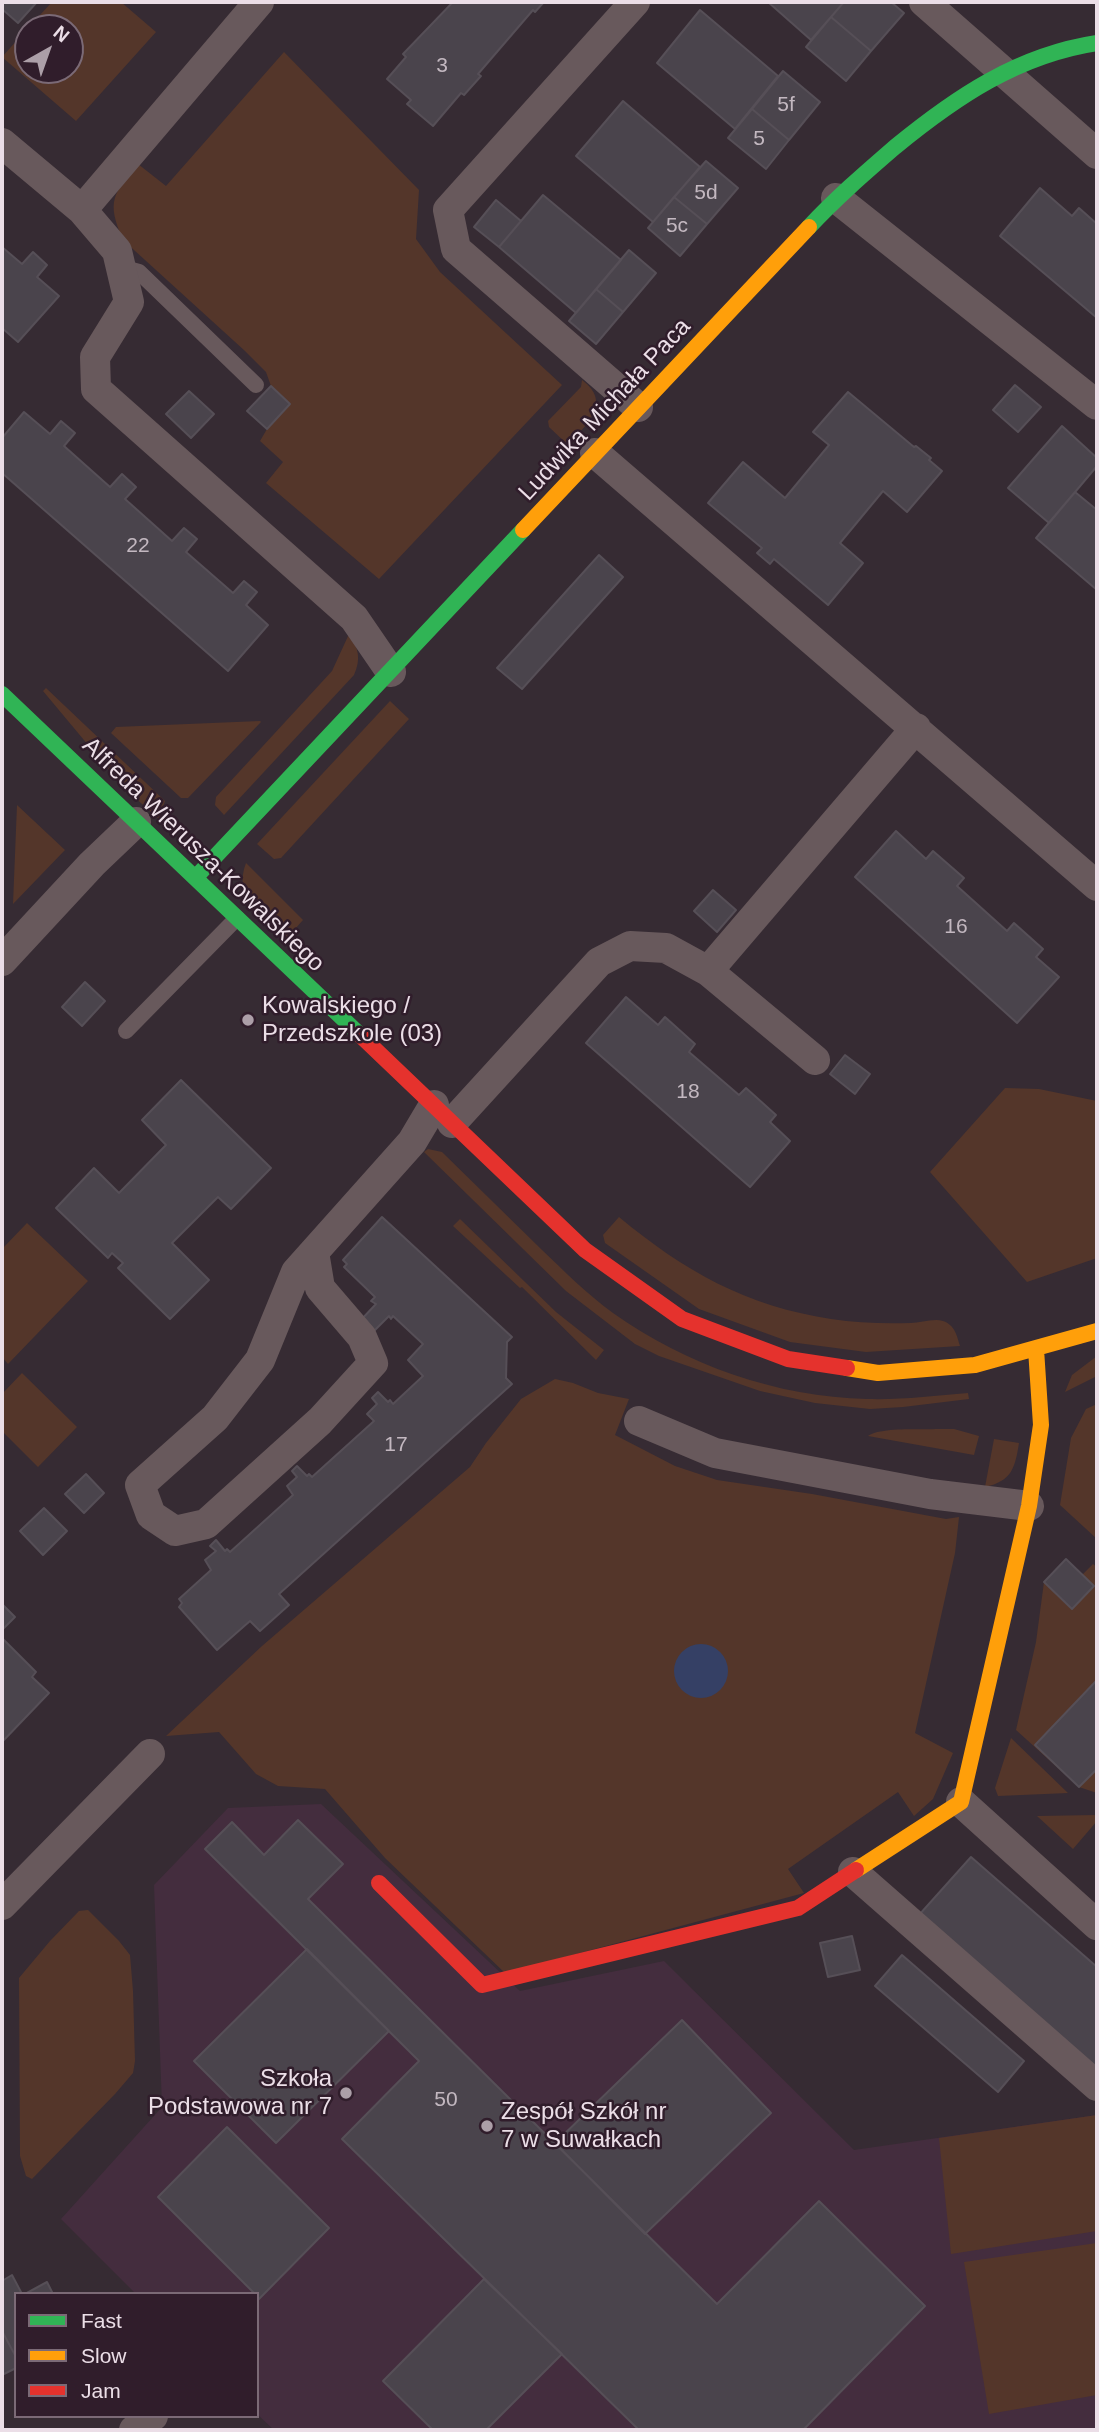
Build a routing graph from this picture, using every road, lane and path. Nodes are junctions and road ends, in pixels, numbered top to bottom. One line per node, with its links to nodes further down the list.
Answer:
1 (259, 2): 9 (street)
2 (635, 2): 13 (street)
3 (924, 2): 5 (street)
4 (1097, 43): 5 (street, Ludwika Michała Paca)
5 (1001, 72): 7 (street); 8 (street, Ludwika Michała Paca)
6 (2, 143): 9 (street)
7 (1097, 154)
8 (836, 198): 12 (street); 13 (street, Ludwika Michała Paca)
9 (82, 210): 10 (street)
10 (121, 267): 11 (lane); 15 (street)
11 (256, 385)
12 (1097, 405)
13 (638, 407): 14 (street, Ludwika Michała Paca)
14 (595, 453): 15 (street, Ludwika Michała Paca); 17 (street)
15 (391, 673): 19 (street, Ludwika Michała Paca)
16 (2, 694): 18 (street, Alfreda Wierusza-Kowalskiego)
17 (916, 728): 20 (street); 23 (street)
18 (136, 822): 19 (street, Alfreda Wierusza-Kowalskiego); 22 (street)
19 (195, 878): 21 (street, Alfreda Wierusza-Kowalskiego)
20 (1097, 886)
21 (237, 918): 24 (lane); 26 (street, Alfreda Wierusza-Kowalskiego)
22 (2, 961)
23 (708, 971): 25 (street); 26 (street)
24 (126, 1031)
25 (815, 1060)
26 (443, 1114): 27 (street); 29 (street, Alfreda Wierusza-Kowalskiego)
27 (314, 1252): 27 (street)
28 (1097, 1331): 29 (street, Alfreda Wierusza-Kowalskiego)
29 (1036, 1349): 31 (street)
30 (639, 1421): 31 (street)
31 (1029, 1506): 33 (street)
32 (149, 1754): 36 (street)
33 (961, 1802): 34 (street); 37 (street)
34 (853, 1872): 35 (street); 38 (street)
35 (379, 1883)
36 (2, 1905)
37 (1097, 1925)
38 (1097, 2086)
39 (150, 2418): 40 (street)
40 (134, 2430)

